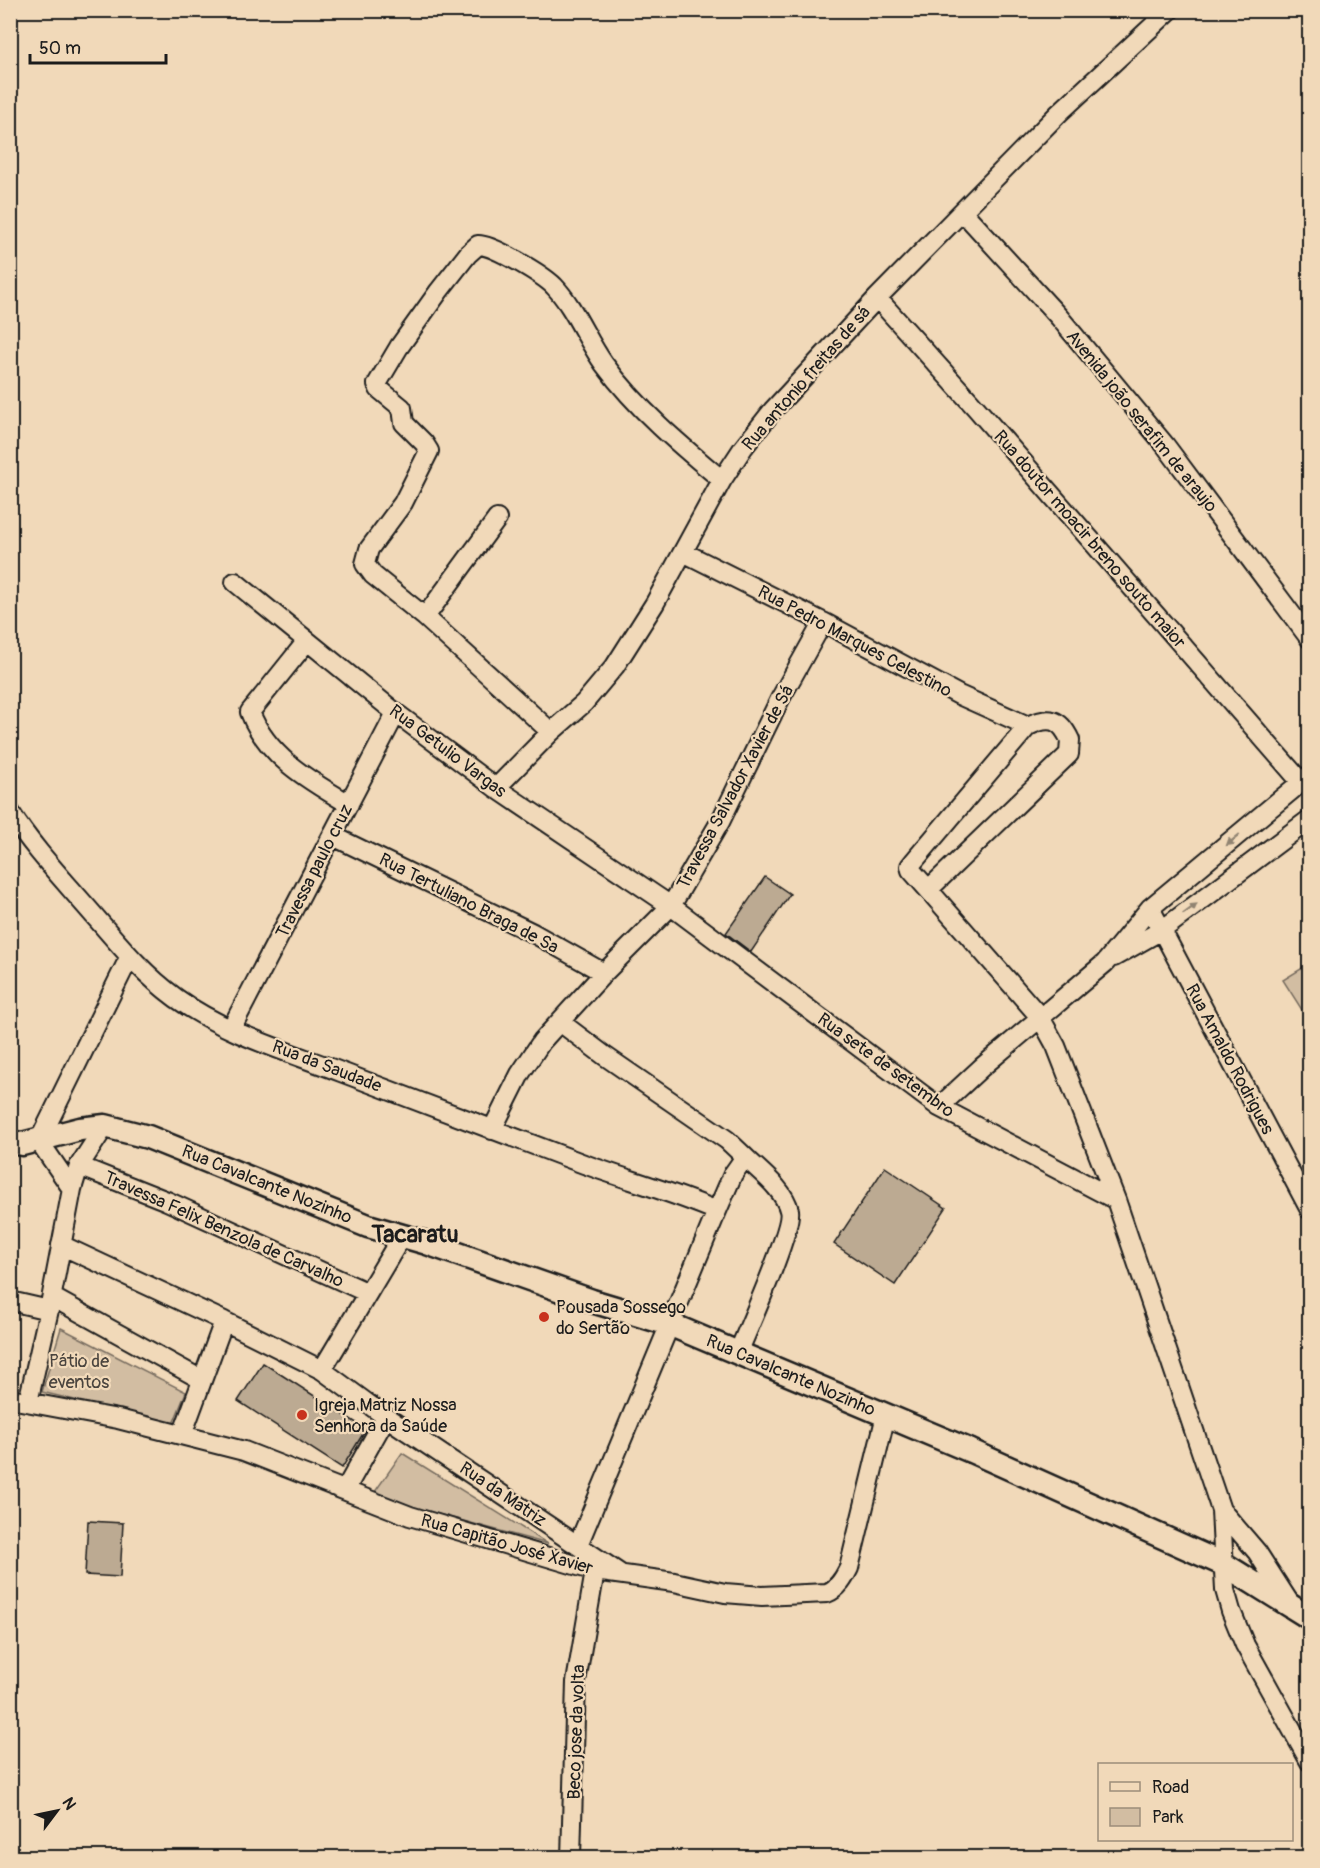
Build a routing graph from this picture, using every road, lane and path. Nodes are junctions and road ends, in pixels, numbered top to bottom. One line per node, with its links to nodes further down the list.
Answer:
1 (1170, 10): 2 (street, Rua antonio freitas de sá)
2 (963, 212): 3 (street, Rua antonio freitas de sá); 10 (street, Avenida joão serafim de araujo)
3 (877, 298): 4 (street, Rua antonio freitas de sá); 15 (street, Rua doutor moacir breno souto maior)
4 (722, 480): 6 (street, Rua antonio freitas de sá); 8 (street)
5 (496, 519): 8 (street)
6 (683, 552): 9 (street, Rua Pedro Marques Celestino); 14 (street, Rua antonio freitas de sá)
7 (235, 582): 11 (street, Rua Getulio Vargas)
8 (425, 617): 14 (street)
9 (823, 622): 13 (street, Rua Pedro Marques Celestino); 24 (street, Travessa Salvador Xavier de Sá)
10 (1310, 639)
11 (307, 641): 12 (street, Rua Getulio Vargas); 17 (street)
12 (396, 713): 16 (street, Rua Getulio Vargas); 17 (street, Travessa paulo cruz)
13 (1028, 726): 23 (street); 23 (street)
14 (551, 732): 16 (street, Rua antonio freitas de sá)
15 (1305, 778): 19 (street)
16 (496, 788): 24 (street, Rua Getulio Vargas)
17 (349, 804): 21 (street, Travessa paulo cruz)
18 (10, 812): 27 (street, Rua da Saudade)
19 (1263, 815): 22 (street); 25 (street, one-way to 25)
20 (1310, 819): 22 (street)
21 (333, 836): 29 (street, Rua Tertuliano Braga de Sa); 32 (street, Travessa paulo cruz)
22 (1282, 840): 26 (street, one-way to 22)
23 (924, 885): 30 (street)
24 (671, 906): 29 (street, Travessa Salvador Xavier de Sá); 33 (street, Rua sete de setembro)
25 (1150, 908): 26 (street, Rua Amaldo Rodrigues); 28 (street)
26 (1162, 930): 28 (street); 43 (street, Rua Amaldo Rodrigues)
27 (129, 958): 32 (street, Rua da Saudade); 36 (street)
28 (1105, 963): 30 (street)
29 (604, 973): 31 (street, Travessa Salvador Xavier de Sá)
30 (1040, 1017): 33 (street); 41 (street)
31 (560, 1022): 35 (street, Travessa Salvador Xavier de Sá); 38 (street)
32 (231, 1029): 35 (street, Rua da Saudade)
33 (939, 1107): 41 (street, Rua sete de setembro)
34 (105, 1126): 36 (main road, Rua Cavalcante Nozinho); 39 (street); 44 (main road, Rua Cavalcante Nozinho)
35 (492, 1130): 42 (street, Rua da Saudade)
36 (39, 1141): 37 (main road, Rua Cavalcante Nozinho); 40 (street)
37 (10, 1142)
38 (745, 1157): 42 (street); 51 (street)
39 (79, 1166): 40 (street); 46 (street, Travessa Felix Benzola de Carvalho)
40 (72, 1189): 45 (street)
41 (1116, 1200): 59 (street)
42 (717, 1210): 50 (street)
43 (1310, 1210)
44 (402, 1236): 46 (street); 50 (main road, Rua Cavalcante Nozinho)
45 (61, 1245): 48 (street); 49 (street, Rua da Matriz)
46 (368, 1293): 52 (street)
47 (10, 1301): 48 (street)
48 (51, 1303): 53 (street); 54 (street)
49 (224, 1321): 52 (street, Rua da Matriz); 53 (street)
50 (669, 1324): 51 (main road, Rua Cavalcante Nozinho); 60 (street)
51 (738, 1353): 55 (main road, Rua Cavalcante Nozinho)
52 (322, 1370): 56 (street, Rua da Matriz)
53 (201, 1380): 57 (street)
54 (19, 1401): 57 (street, Rua Capitão José Xavier)
55 (886, 1415): 61 (main road, Rua Cavalcante Nozinho); 63 (street, Rua Capitão José Xavier)
56 (386, 1417): 58 (street); 60 (street, Rua da Matriz)
57 (182, 1435): 58 (street, Rua Capitão José Xavier)
58 (345, 1490): 62 (street, Rua Capitão José Xavier)
59 (1221, 1510): 61 (street); 64 (street)
60 (578, 1545): 63 (street, Rua da Matriz)
61 (1225, 1565): 64 (main road, Rua Cavalcante Nozinho); 65 (street)
62 (595, 1571): 63 (street, Rua Capitão José Xavier); 66 (street, Beco jose da volta)
63 (619, 1573)
64 (1300, 1612)
65 (1310, 1762)
66 (571, 1857)

